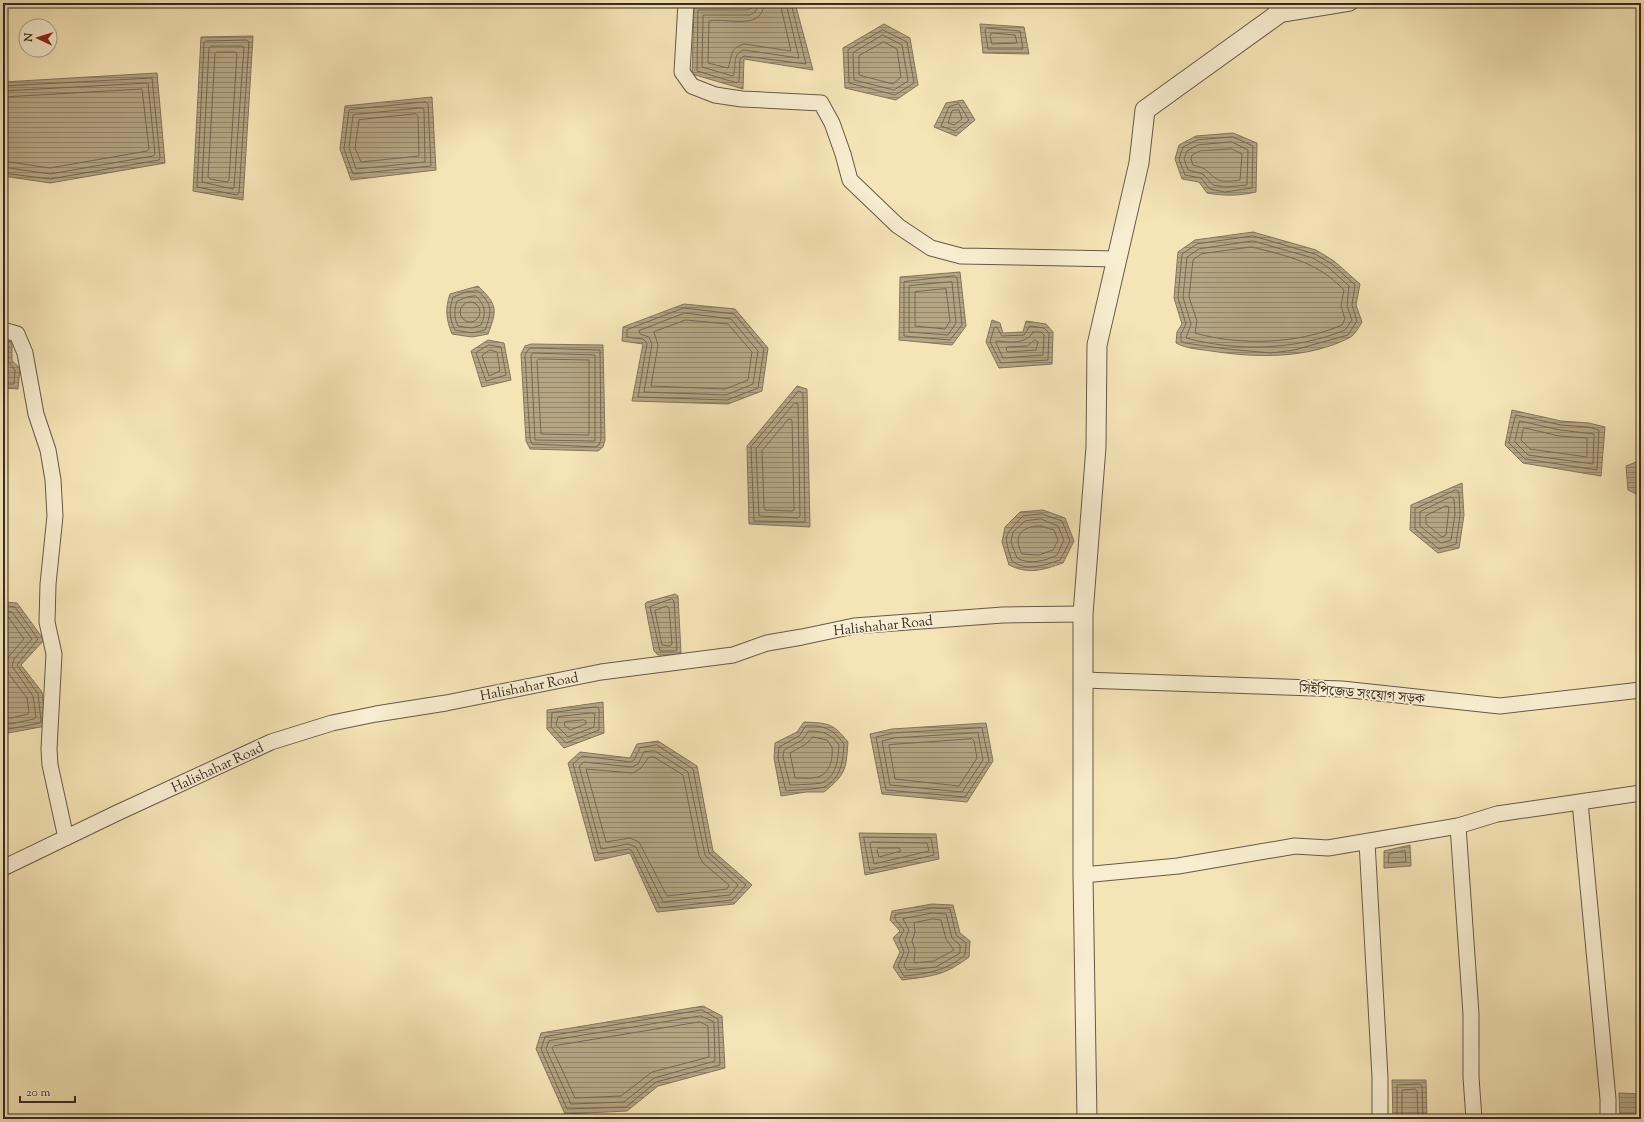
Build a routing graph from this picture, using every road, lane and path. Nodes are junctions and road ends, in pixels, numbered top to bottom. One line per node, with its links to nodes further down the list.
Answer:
1 (686, 3): 4 (street)
2 (1350, 3): 3 (street)
3 (1278, 9): 4 (street)
4 (1117, 259): 6 (street)
5 (3, 330): 12 (street)
6 (1083, 614): 7 (street); 12 (street, Halishahar Road)
7 (1083, 680): 8 (street, সিইপিজেড সংযোগ সড়ক); 15 (street)
8 (1641, 690)
9 (1641, 793): 10 (street)
10 (1580, 802): 11 (street); 19 (street)
11 (1458, 826): 13 (street); 18 (street)
12 (66, 838): 14 (street, Halishahar Road)
13 (1367, 842): 15 (street); 17 (street)
14 (3, 868)
15 (1083, 875): 16 (street)
16 (1087, 1119)
17 (1380, 1119)
18 (1474, 1119)
19 (1608, 1119)

